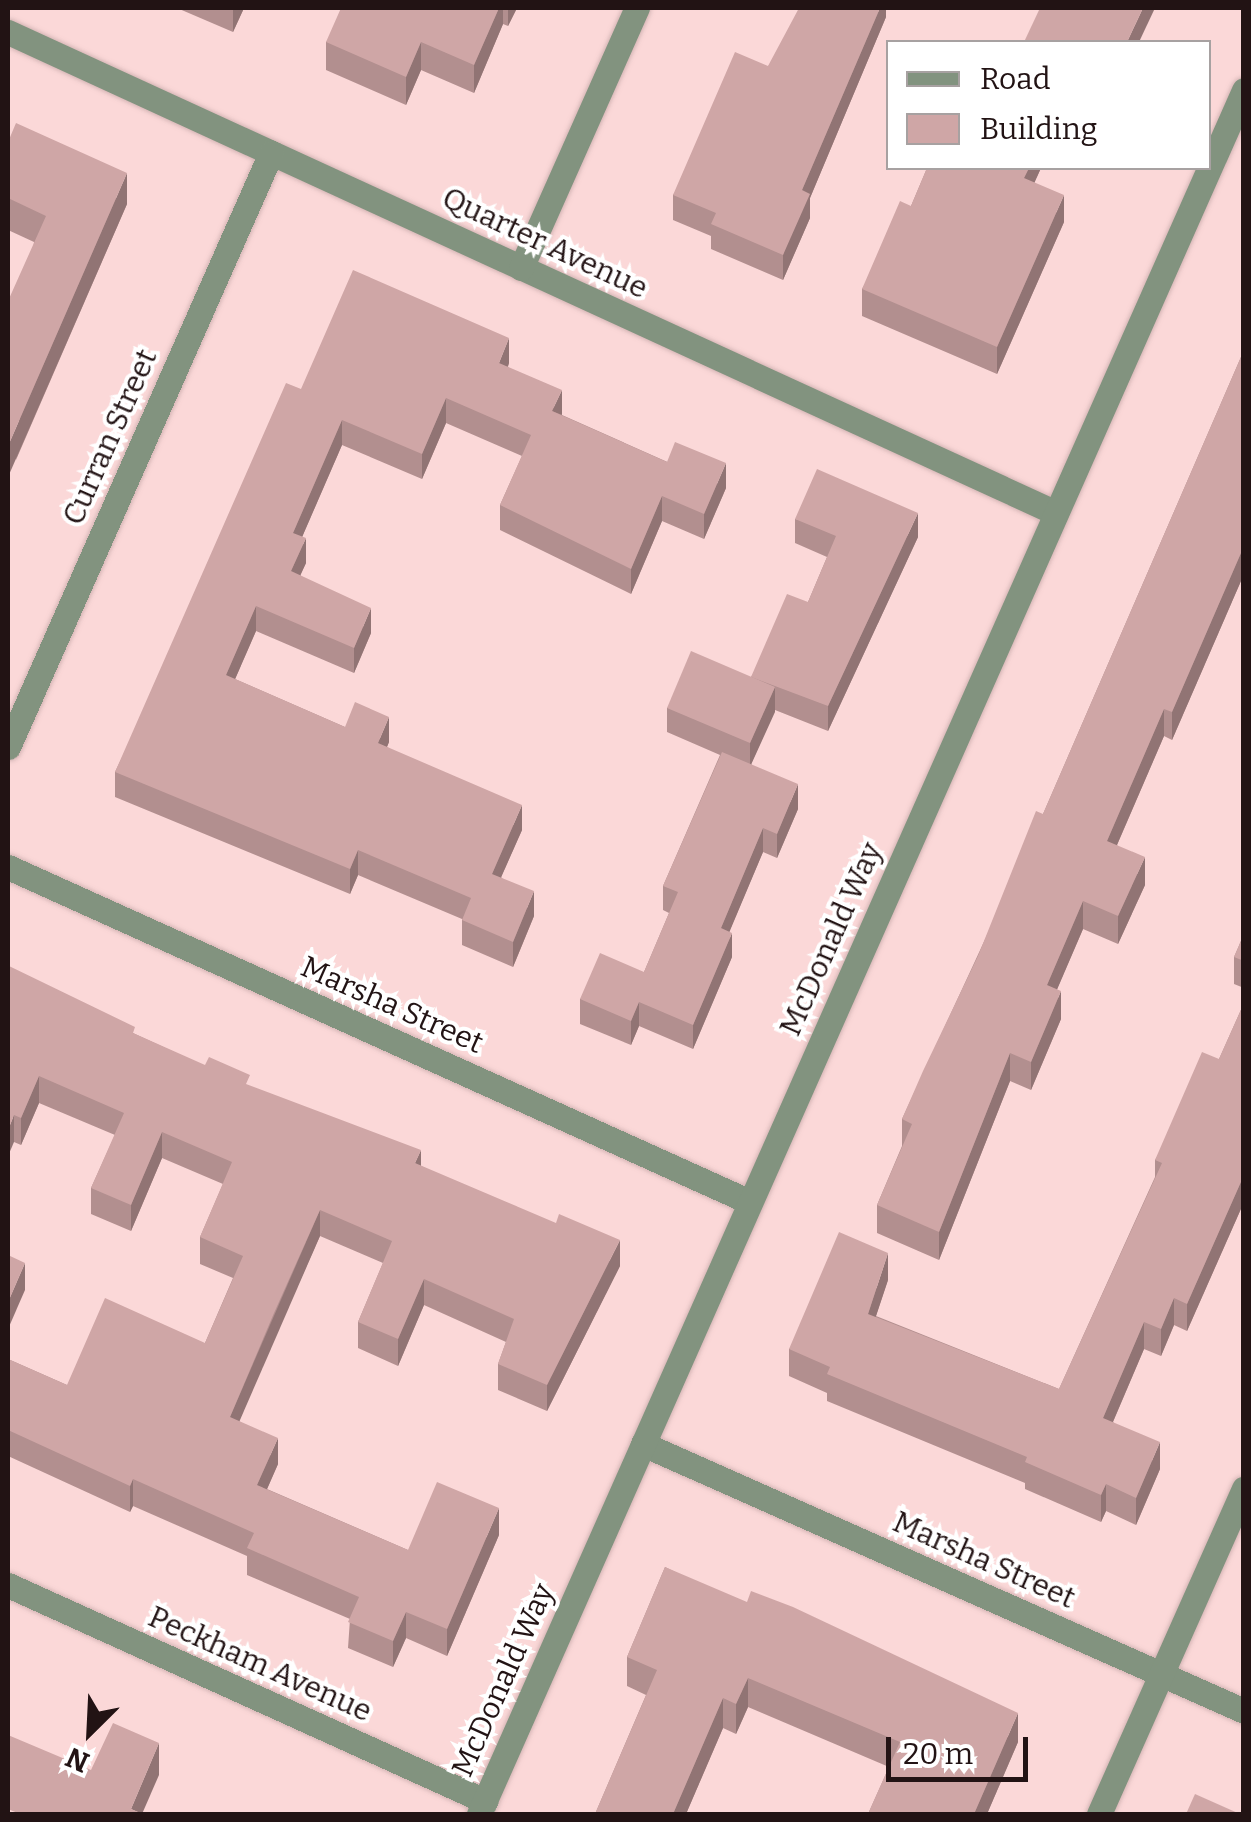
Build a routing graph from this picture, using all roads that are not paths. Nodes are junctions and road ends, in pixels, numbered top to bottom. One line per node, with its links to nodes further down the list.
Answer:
1 (637, 8): 7 (street)
2 (8, 32): 4 (street, Quarter Avenue)
3 (1244, 90): 5 (street, McDonald Way)
4 (271, 153): 7 (street, Quarter Avenue); 9 (street, Curran Street)
5 (1211, 164)
6 (1208, 170): 8 (street, McDonald Way)
7 (521, 268): 8 (street, Quarter Avenue)
8 (1056, 513): 11 (street, McDonald Way)
9 (8, 747)
10 (8, 867): 11 (street, Marsha Street)
11 (750, 1202): 12 (street, McDonald Way)
12 (643, 1444): 15 (street, Marsha Street); 17 (street, McDonald Way)
13 (1244, 1489): 15 (street)
14 (8, 1586): 17 (street, Peckham Avenue)
15 (1161, 1674): 16 (street, Marsha Street); 18 (street)
16 (1244, 1711)
17 (482, 1808)
18 (1099, 1814)

